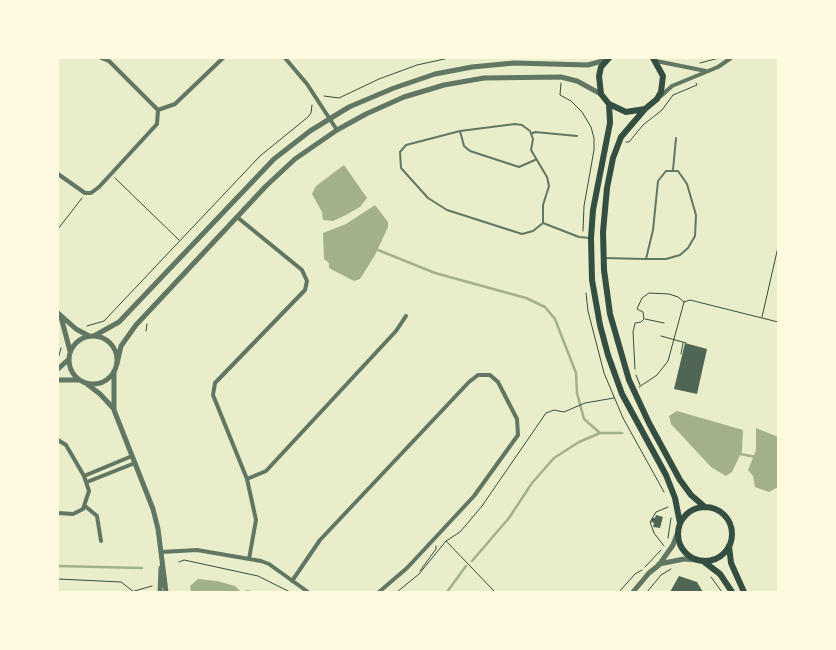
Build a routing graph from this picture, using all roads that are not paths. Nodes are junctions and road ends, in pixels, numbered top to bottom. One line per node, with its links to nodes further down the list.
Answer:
1 (101, 58): 13 (street)
2 (223, 58): 13 (street)
3 (285, 58): 14 (street)
4 (731, 58): 8 (street)
5 (608, 59): 7 (street); 9 (main road)
6 (655, 59): 8 (street); 10 (main road)
7 (513, 60): 14 (street)
8 (706, 71): 10 (street)
9 (601, 94): 11 (main road); 15 (street)
10 (657, 99): 12 (main road)
11 (608, 104): 12 (main road); 25 (main road)
12 (645, 109): 26 (main road)
13 (158, 110): 22 (street)
14 (330, 119): 15 (street); 30 (street)
15 (337, 130): 23 (street)
16 (460, 131): 17 (lane); 20 (lane); 24 (lane)
17 (531, 134): 18 (lane); 20 (lane)
18 (576, 136)
19 (676, 138): 21 (lane)
20 (535, 160): 24 (lane)
21 (673, 170): 27 (lane); 27 (lane)
22 (58, 174)
23 (238, 217): 33 (street); 44 (street)
24 (543, 223): 25 (lane)
25 (591, 238): 49 (main road)
26 (604, 258): 27 (lane); 47 (main road)
27 (646, 259)
28 (59, 315): 30 (street); 31 (street)
29 (406, 316): 44 (street)
30 (92, 336): 31 (street); 33 (street)
31 (70, 351): 32 (street)
32 (68, 359): 34 (street); 37 (street)
33 (117, 364): 35 (street)
34 (58, 369)
35 (114, 372): 38 (street); 39 (street)
36 (58, 380): 37 (street)
37 (79, 380): 38 (street)
38 (86, 384): 39 (street)
39 (114, 410): 41 (street)
40 (58, 440): 43 (street)
41 (132, 456): 42 (street); 43 (street)
42 (135, 463): 45 (street); 53 (street)
43 (84, 476): 45 (street)
44 (247, 479): 54 (street)
45 (87, 482): 46 (street)
46 (85, 506): 48 (street); 51 (street)
47 (705, 507): 49 (main road); 52 (main road)
48 (58, 513)
49 (680, 523): 50 (main road)
50 (678, 532): 55 (main road); 56 (street)
51 (101, 542)
52 (729, 546): 55 (main road); 64 (main road)
53 (161, 552): 54 (street); 58 (street); 59 (street)
54 (249, 559): 57 (street)
55 (701, 560): 56 (street); 63 (main road)
56 (659, 564): 62 (street)
57 (292, 581): 60 (street); 61 (street)
58 (158, 592)
59 (166, 592)
60 (308, 592)
61 (379, 592)
62 (633, 592)
63 (732, 592)
64 (744, 592)

